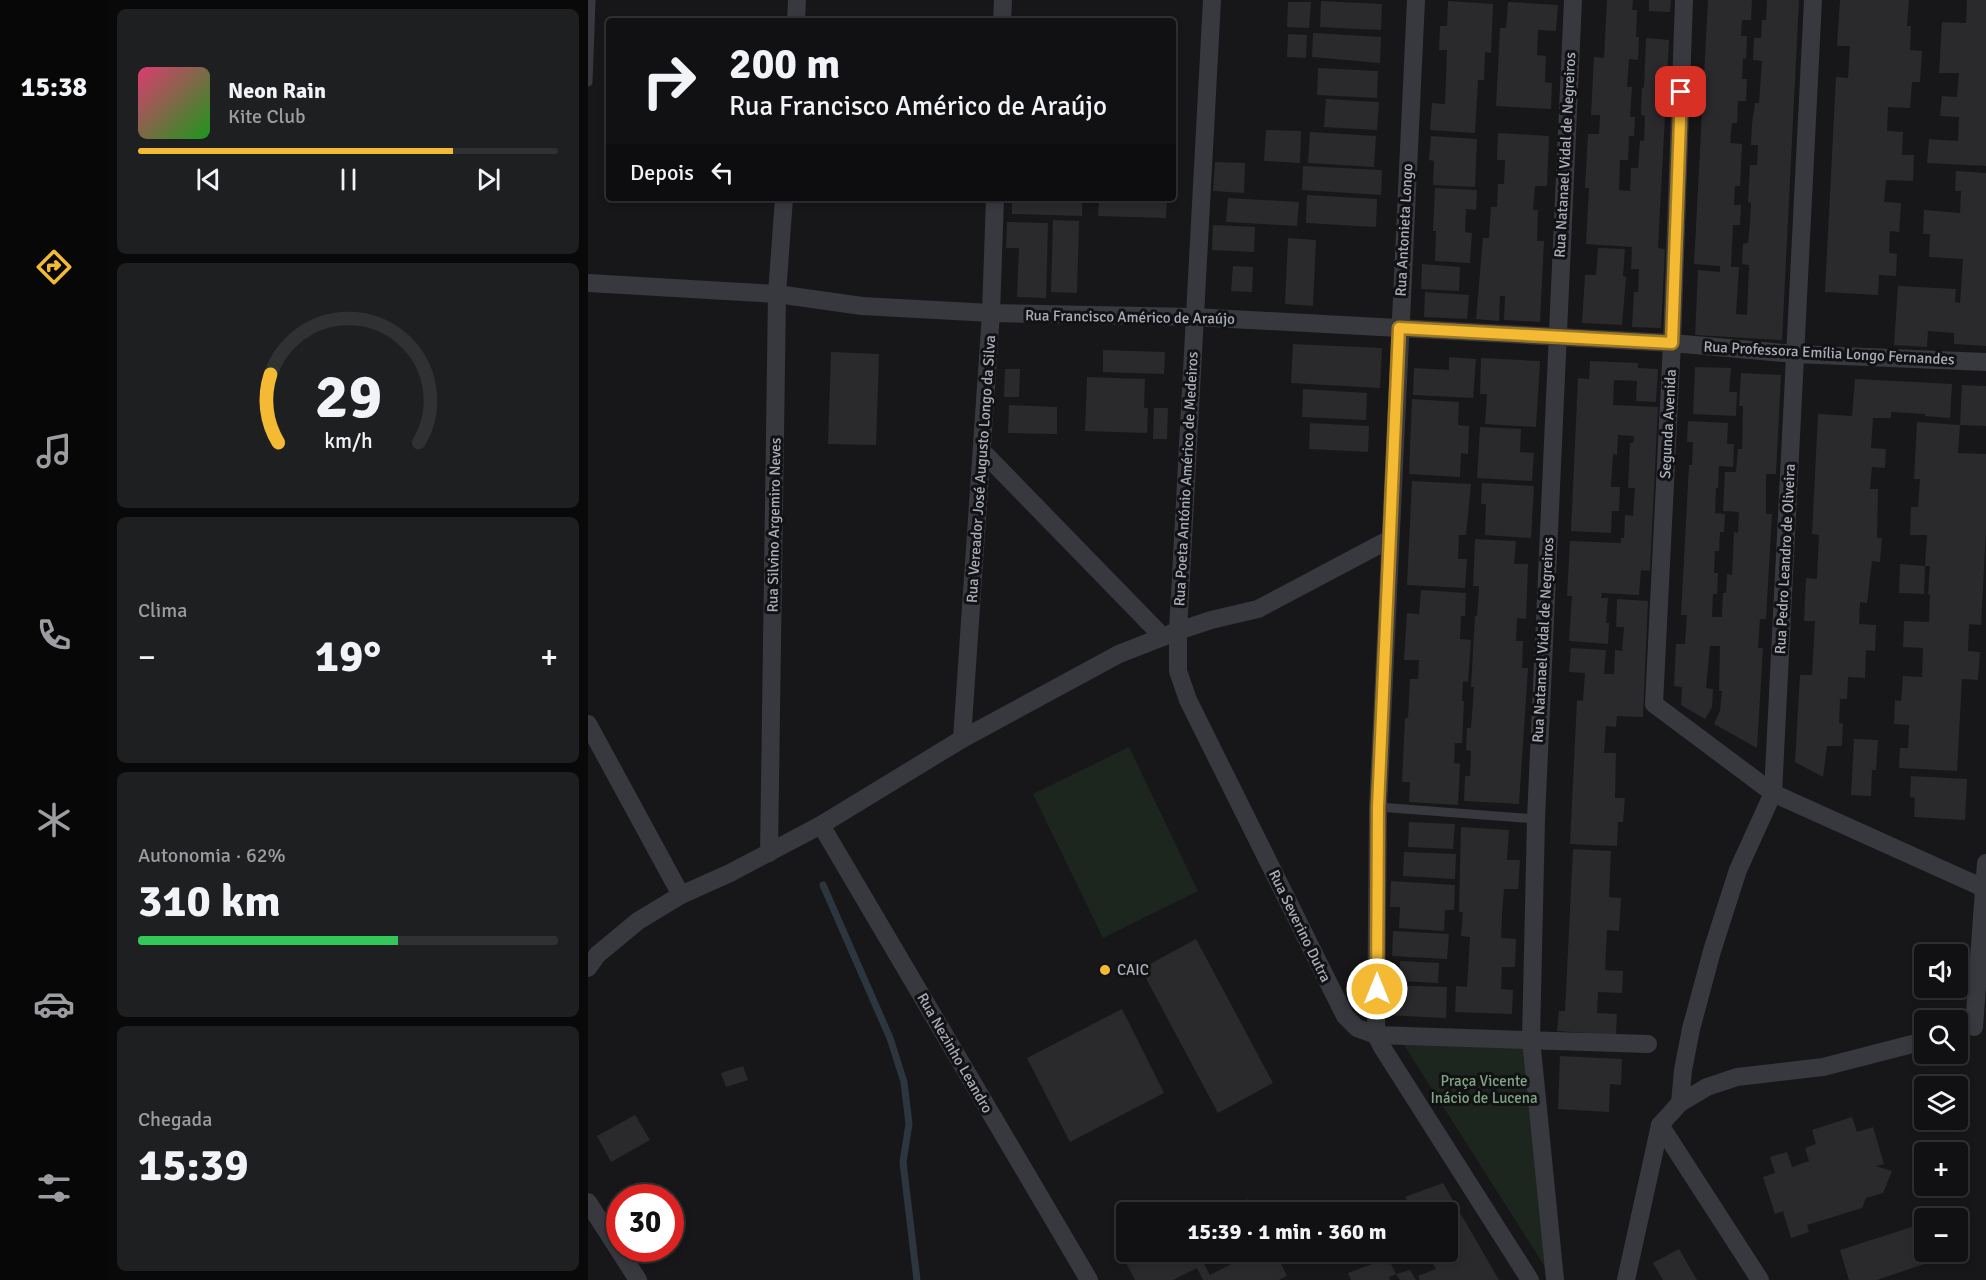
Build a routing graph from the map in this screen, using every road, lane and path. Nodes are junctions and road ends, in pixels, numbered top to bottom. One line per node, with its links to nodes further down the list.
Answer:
1 (591, 0): 11 (lane)
2 (797, 0): 9 (street)
3 (1003, 0): 10 (street)
4 (1212, 0): 17 (street, Rua Poeta António Américo de Medeiros)
5 (1416, 0): 18 (street, Rua Antonieta Longo)
6 (1573, 0): 19 (street, Rua Natanael Vidal de Negreiros)
7 (1684, 0): 20 (street, Segunda Avenida)
8 (1813, 0): 21 (street, Rua Pedro Leandro de Oliveira)
9 (796, 18)
10 (1002, 18)
11 (588, 82)
12 (784, 201): 15 (street, Rua Silvino Argemiro Neves)
13 (995, 201): 16 (street, Rua Vereador José Augusto Longo da Silva)
14 (588, 283): 15 (street, Rua Francisco Américo de Araújo)
15 (777, 294): 16 (street, Rua Francisco Américo de Araújo); 33 (street, Rua Silvino Argemiro Neves)
16 (991, 313): 17 (street, Rua Francisco Américo de Araújo); 23 (street, Rua Vereador José Augusto Longo da Silva)
17 (1195, 317): 18 (street, Rua Francisco Américo de Araújo); 25 (street, Rua Poeta António Américo de Medeiros)
18 (1399, 328): 19 (street, Rua Francisco Américo de Araújo); 24 (street, Rua Antonieta Longo)
19 (1557, 337): 20 (street, Rua Francisco Américo de Araújo); 31 (street, Rua Natanael Vidal de Negreiros)
20 (1672, 343): 21 (street, Rua Professora Emília Longo Fernandes); 29 (street, Segunda Avenida)
21 (1795, 354): 22 (street, Rua Professora Emília Longo Fernandes); 29 (street, Rua Pedro Leandro de Oliveira)
22 (1986, 362)
23 (982, 451): 25 (street); 28 (street, Rua Vereador José Augusto Longo da Silva)
24 (1390, 539): 25 (street); 30 (street, Rua Antonieta Longo)
25 (1170, 634): 26 (street, Rua Poeta António Américo de Medeiros); 28 (street)
26 (1178, 671): 39 (street, Rua Severino Dutra)
27 (588, 724): 36 (street)
28 (962, 739): 32 (street)
29 (1773, 793): 35 (street); 43 (street, Rua Pedro Leandro de Oliveira)
30 (1378, 807): 31 (lane); 39 (street, Rua Antonieta Longo)
31 (1536, 819): 40 (street, Rua Natanael Vidal de Negreiros)
32 (821, 825): 33 (street); 47 (street, Rua Nezinho Leandro)
33 (769, 853): 36 (street)
34 (1986, 863): 35 (street)
35 (1985, 889): 38 (street)
36 (681, 895): 37 (street)
37 (588, 968)
38 (1973, 1027)
39 (1376, 1035): 40 (street); 48 (street)
40 (1531, 1039): 41 (street); 49 (street, Rua Natanael Vidal de Negreiros)
41 (1648, 1044)
42 (1914, 1044): 43 (street)
43 (1680, 1103): 44 (street)
44 (1660, 1125): 50 (street); 51 (street)
45 (588, 1202): 46 (street)
46 (638, 1280)
47 (1089, 1280)
48 (1530, 1280)
49 (1555, 1280)
50 (1626, 1280)
51 (1760, 1280)

